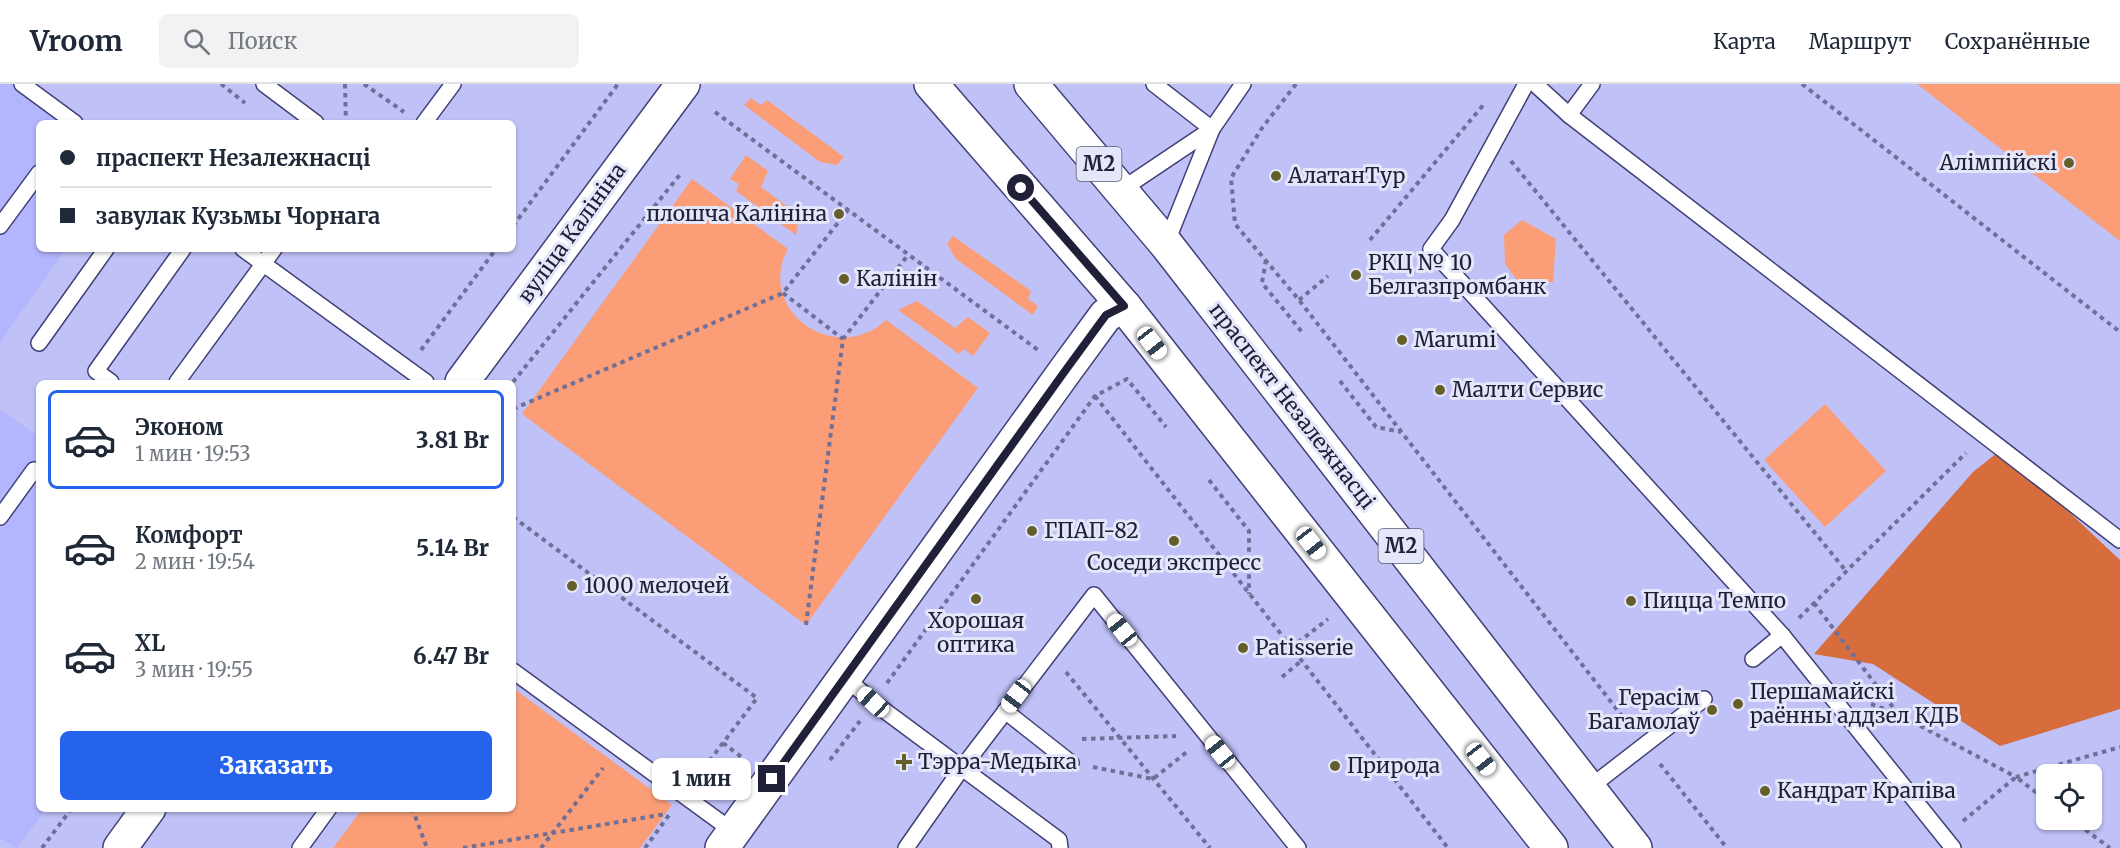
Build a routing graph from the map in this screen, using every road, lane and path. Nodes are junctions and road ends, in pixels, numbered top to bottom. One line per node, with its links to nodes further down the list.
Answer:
1 (22, 84): 20 (lane)
2 (264, 84): 21 (lane)
3 (345, 84): 22 (path)
4 (364, 84): 23 (path)
5 (453, 84): 23 (lane)
6 (618, 84): 30 (path)
7 (683, 84): 55 (main road, вуліца Калініна)
8 (932, 84): 45 (main road)
9 (1031, 84): 28 (main road, праспект Незалежнасці / М2)
10 (1154, 84): 24 (lane)
11 (1243, 84): 24 (lane)
12 (1296, 84): 40 (path)
13 (1526, 84): 25 (lane)
14 (1535, 84): 19 (lane)
15 (1592, 84): 19 (lane)
16 (1802, 84): 47 (path)
17 (1485, 102): 32 (path)
18 (715, 112): 29 (path)
19 (1569, 115): 62 (lane)
20 (71, 120)
21 (312, 120)
22 (346, 120)
23 (417, 120)
24 (1212, 129): 28 (lane); 33 (lane)
25 (1495, 142): 68 (path); 73 (lane)
26 (682, 172): 56 (path)
27 (36, 177): 31 (lane)
28 (1121, 190): 33 (main road, праспект Незалежнасці / М2)
29 (848, 210): 39 (path); 43 (path)
30 (516, 222)
31 (0, 226)
32 (1370, 240)
33 (1166, 244): 97 (main road, праспект Незалежнасці / М2)
34 (104, 252): 49 (lane)
35 (181, 252): 52 (lane)
36 (247, 252): 41 (lane)
37 (272, 252): 41 (lane)
38 (494, 252): 51 (path)
39 (908, 255): 48 (path); 50 (path)
40 (1266, 260): 44 (path); 46 (path)
41 (263, 264): 51 (lane); 53 (lane)
42 (1328, 276): 44 (path)
43 (783, 293): 48 (path); 59 (path)
44 (1299, 300): 61 (path)
45 (1124, 306): 80 (main road); 120 (main road)
46 (1302, 332)
47 (2120, 332)
48 (843, 339): 72 (path)
49 (39, 343)
50 (1043, 354)
51 (407, 369): 54 (lane)
52 (108, 380)
53 (178, 380)
54 (423, 380)
55 (463, 380)
56 (515, 380)
57 (1340, 381): 61 (path)
58 (1095, 396): 60 (path); 69 (path); 82 (path)
59 (516, 408)
60 (1166, 428)
61 (1401, 432): 89 (path)
62 (1984, 435): 67 (lane); 68 (path)
63 (36, 472): 65 (lane)
64 (1209, 480): 69 (path)
65 (0, 517)
66 (516, 519): 99 (path)
67 (2120, 540)
68 (1846, 571): 70 (path)
69 (1249, 594): 74 (path)
70 (1814, 603): 73 (path); 85 (path)
71 (1321, 624): 74 (path)
72 (806, 626)
73 (1782, 635): 76 (lane); 107 (lane)
74 (1291, 648): 77 (path)
75 (1050, 652): 84 (lane); 86 (lane); 87 (path)
76 (1753, 659)
77 (1301, 661): 79 (path); 119 (path)
78 (516, 672): 91 (lane)
79 (1282, 676)
80 (846, 678): 82 (lane); 106 (main road)
81 (1704, 699): 89 (lane)
82 (873, 702): 93 (path); 94 (lane)
83 (1869, 703): 85 (path)
84 (1005, 711): 88 (lane); 94 (lane)
85 (1898, 714): 95 (path)
86 (1207, 736): 87 (path); 96 (path); 118 (lane)
87 (1120, 738): 88 (path); 96 (path)
88 (1042, 741): 92 (lane)
89 (1646, 746): 97 (lane); 122 (path)
90 (2120, 747): 95 (path)
91 (619, 748): 99 (lane); 105 (path)
92 (1071, 763): 96 (path)
93 (827, 765)
94 (962, 768): 115 (lane); 116 (lane)
95 (2016, 777): 98 (path); 107 (path)
96 (1153, 779): 117 (path)
97 (1589, 788): 121 (main road, праспект Незалежнасці / М2)
98 (2036, 792)
99 (683, 795): 106 (lane)
100 (69, 812): 109 (path)
101 (146, 812): 108 (main road)
102 (326, 812): 110 (lane)
103 (414, 812): 111 (path)
104 (2086, 830): 123 (path)
105 (553, 832): 112 (path); 113 (path); 114 (path)
106 (728, 840)
107 (1949, 842)
108 (122, 847)
109 (42, 848)
110 (300, 848)
111 (427, 848)
112 (463, 848)
113 (541, 848)
114 (645, 848)
115 (906, 848)
116 (1060, 848)
117 (1210, 848)
118 (1298, 848)
119 (1448, 848)
120 (1551, 848)
121 (1635, 848)
122 (1727, 848)
123 (2110, 848)

